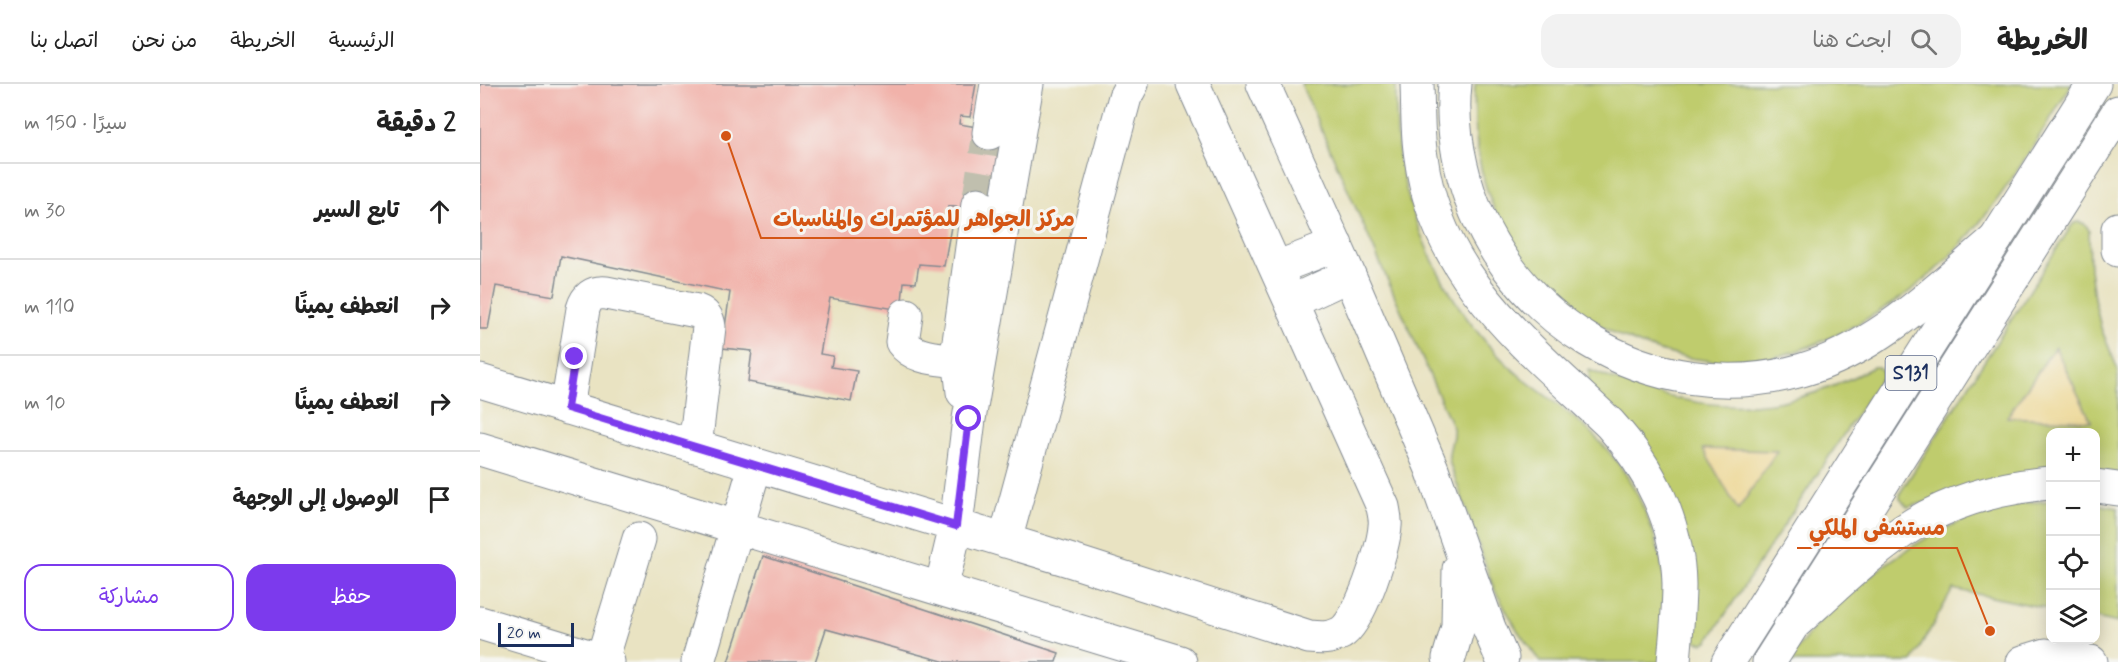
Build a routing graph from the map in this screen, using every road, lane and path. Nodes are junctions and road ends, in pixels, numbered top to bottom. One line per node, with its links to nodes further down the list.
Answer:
1 (997, 84): 10 (main road)
2 (1027, 84): 23 (main road)
3 (1132, 84): 33 (main road)
4 (1193, 84): 16 (main road)
5 (1263, 84): 14 (main road)
6 (1417, 84): 43 (main road)
7 (1455, 84): 13 (main road)
8 (2094, 84): 13 (main road, S131)
9 (2118, 112): 37 (main road, S131)
10 (989, 133)
11 (978, 204): 20 (main road)
12 (2118, 229): 15 (main road)
13 (1996, 239): 44 (main road, S131)
14 (1336, 245): 16 (main road); 17 (main road)
15 (2118, 250)
16 (1276, 268): 18 (main road)
17 (1349, 275): 18 (main road); 34 (main road)
18 (1291, 302): 33 (main road)
19 (906, 315): 20 (main road)
20 (958, 361): 23 (main road)
21 (480, 381): 22 (main road)
22 (567, 408): 24 (main road); 24 (main road)
23 (969, 419): 30 (main road)
24 (694, 447): 26 (main road)
25 (480, 449): 31 (main road)
26 (755, 466): 30 (main road); 31 (main road)
27 (2046, 484): 37 (main road)
28 (2100, 487): 29 (main road)
29 (2118, 489)
30 (956, 526): 33 (main road); 35 (main road)
31 (738, 528): 35 (main road); 41 (main road)
32 (639, 539): 40 (main road)
33 (1005, 541)
34 (1459, 546): 38 (main road); 39 (main road)
35 (941, 590): 42 (main road)
36 (480, 623): 40 (main road)
37 (1790, 627): 45 (main road, S131)
38 (1446, 660): 39 (main road)
39 (1505, 660)
40 (605, 661)
41 (698, 662)
42 (1180, 662)
43 (1674, 662)
44 (1728, 662)
45 (1769, 662)
46 (2023, 662): 47 (main road)
47 (2091, 662)

